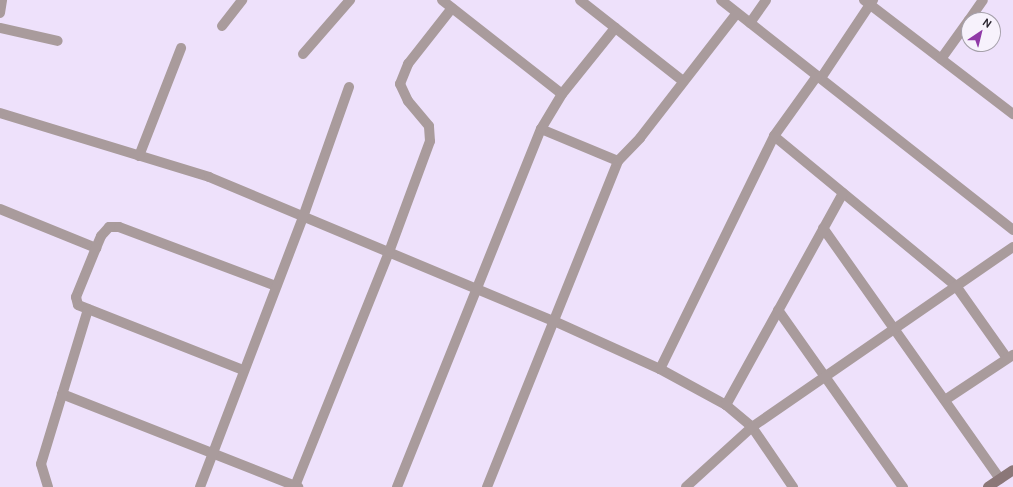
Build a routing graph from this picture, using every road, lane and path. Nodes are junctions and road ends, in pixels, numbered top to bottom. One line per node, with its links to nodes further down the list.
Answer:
1 (2, 0): 12 (street)
2 (242, 0): 15 (street)
3 (350, 0): 21 (street)
4 (442, 0): 10 (street)
5 (580, 0): 17 (street)
6 (721, 0): 13 (street)
7 (766, 0): 14 (street)
8 (983, 0): 11 (street)
9 (869, 2): 22 (street); 23 (street)
10 (452, 8): 26 (street); 40 (street)
11 (975, 12)
12 (0, 13)
13 (737, 13): 14 (street); 24 (street)
14 (750, 23): 23 (street)
15 (222, 26)
16 (0, 28): 19 (street)
17 (615, 28): 24 (street); 26 (street)
18 (961, 31): 22 (street)
19 (58, 41)
20 (182, 48): 31 (street)
21 (303, 54)
22 (941, 59): 28 (street)
23 (819, 77): 30 (street); 37 (street)
24 (683, 81): 32 (street)
25 (349, 87): 35 (street)
26 (562, 94): 29 (street)
27 (0, 113): 31 (street)
28 (1013, 114)
29 (541, 129): 32 (street); 43 (street)
30 (774, 136): 33 (street); 49 (street)
31 (139, 156): 35 (street)
32 (618, 161): 46 (street)
33 (843, 193): 36 (street); 42 (street)
34 (0, 208): 39 (street)
35 (303, 216): 40 (street); 41 (street)
36 (824, 228): 45 (street); 47 (street)
37 (1013, 230)
38 (1013, 247): 42 (street)
39 (96, 248): 41 (street); 44 (street)
40 (389, 252): 43 (street); 59 (street)
41 (276, 286): 50 (street)
42 (956, 286): 47 (street); 48 (street)
43 (476, 289): 46 (street); 62 (street)
44 (88, 309): 50 (street); 52 (street)
45 (778, 310): 51 (street); 54 (street)
46 (554, 321): 49 (street); 63 (street)
47 (895, 329): 51 (street); 53 (street)
48 (1010, 356): 53 (street)
49 (660, 369): 54 (street)
50 (243, 370): 56 (street)
51 (825, 377): 55 (street); 66 (street)
52 (62, 394): 56 (street); 60 (street)
53 (945, 400): 58 (street)
54 (726, 405): 55 (street)
55 (752, 427): 64 (street); 65 (street)
56 (211, 453): 59 (street); 61 (street)
57 (1013, 470): 58 (main road)
58 (1000, 479): 67 (main road)
59 (297, 486)
60 (48, 487)
61 (200, 487)
62 (397, 487)
63 (487, 487)
64 (686, 487)
65 (793, 487)
66 (902, 487)
67 (988, 487)

